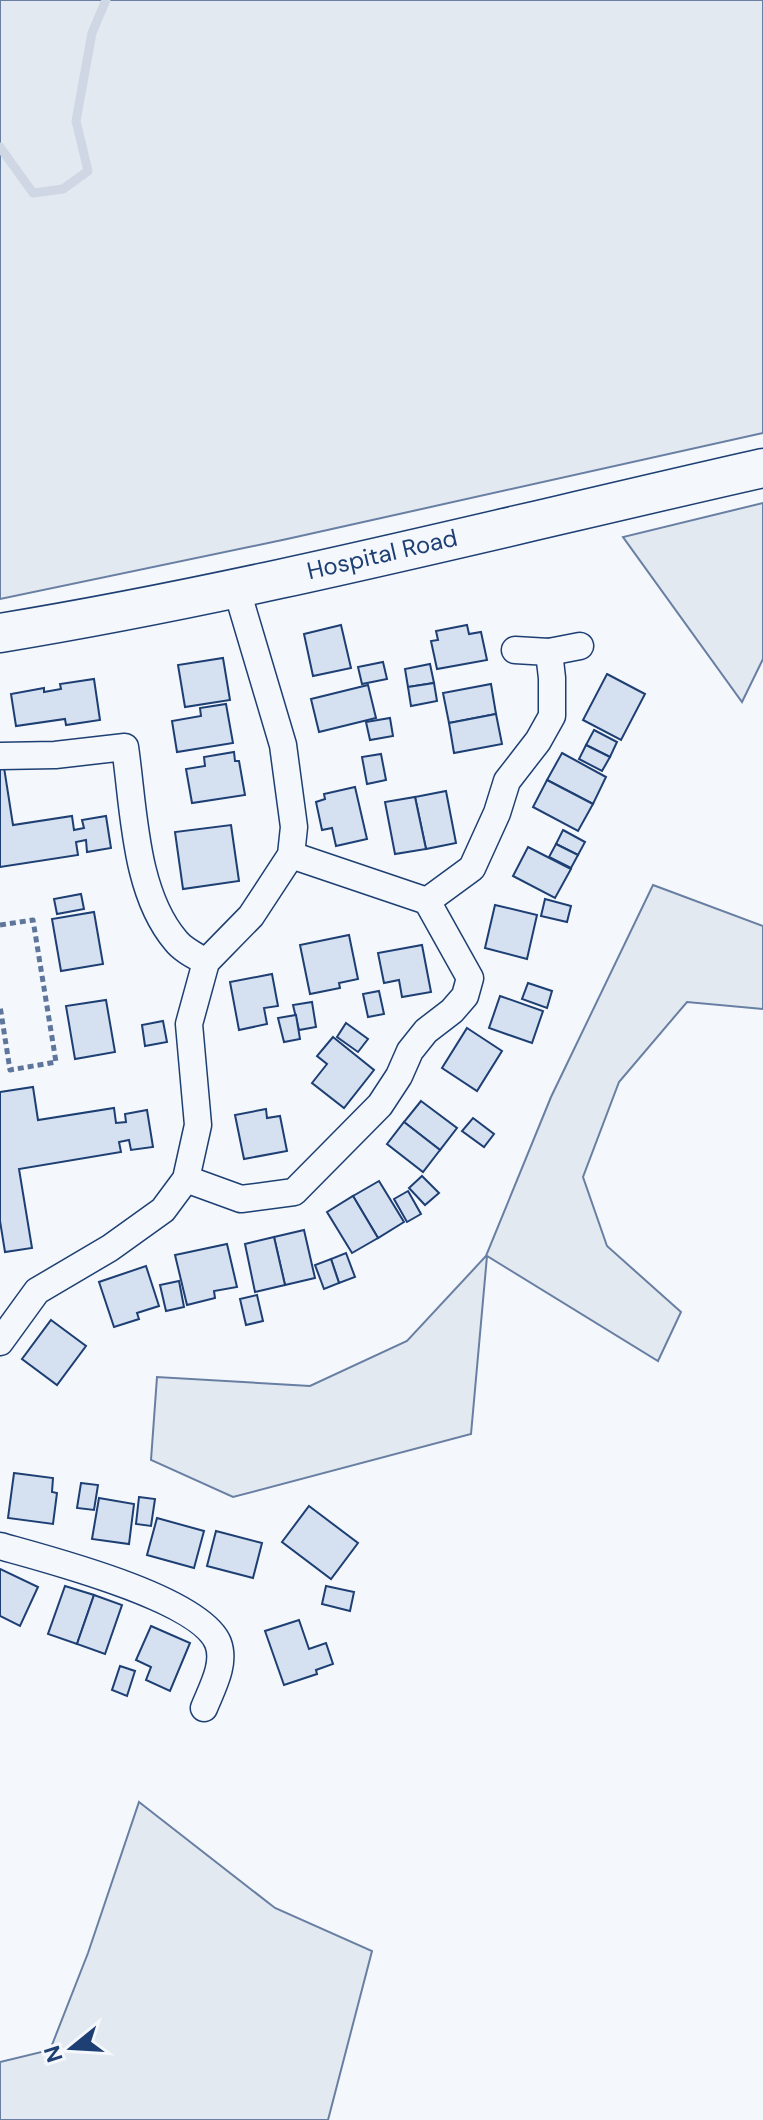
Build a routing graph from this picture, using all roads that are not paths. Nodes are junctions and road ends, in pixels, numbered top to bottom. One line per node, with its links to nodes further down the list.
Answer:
1 (763, 468): 2 (main road, Hospital Road)
2 (236, 587): 3 (main road, Hospital Road); 8 (street)
3 (0, 633)
4 (580, 646): 6 (street)
5 (515, 650): 6 (street)
6 (549, 652): 9 (street)
7 (0, 756): 10 (street)
8 (291, 855): 9 (street); 10 (street)
9 (427, 901): 11 (street)
10 (206, 962): 11 (street)
11 (186, 1179): 12 (street)
12 (0, 1342)
13 (0, 1546): 14 (street)
14 (204, 1708)

